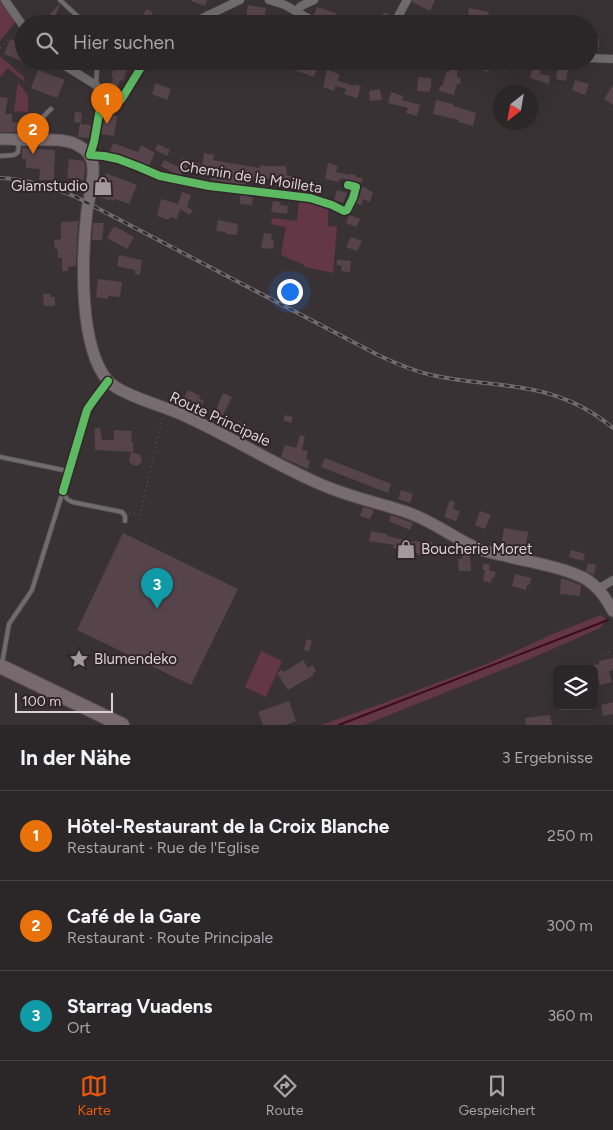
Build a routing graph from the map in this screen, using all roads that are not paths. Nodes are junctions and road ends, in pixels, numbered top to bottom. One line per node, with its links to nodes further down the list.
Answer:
1 (5, 0): 8 (street)
2 (60, 0): 9 (lane)
3 (240, 0): 10 (street)
4 (269, 0): 7 (street)
5 (314, 0): 7 (street)
6 (407, 0): 12 (street)
7 (296, 11): 11 (street)
8 (15, 15)
9 (76, 15)
10 (208, 15)
11 (302, 15)
12 (399, 15)
13 (598, 58): 14 (street)
14 (613, 59)
15 (72, 70): 18 (street)
16 (97, 70): 18 (lane)
17 (139, 70): 19 (street)
18 (96, 85): 19 (street)
19 (101, 103): 24 (street)
20 (51, 109): 23 (lane)
21 (0, 139): 22 (main road)
22 (19, 140): 23 (main road); 25 (lane)
23 (32, 140): 24 (main road)
24 (90, 155): 26 (street, Chemin de la Moilleta); 27 (main road)
25 (0, 156)
26 (348, 185)
27 (108, 381): 29 (street); 33 (main road, Route Principale)
28 (0, 457): 29 (lane)
29 (68, 471): 30 (street)
30 (63, 491): 31 (lane); 35 (lane)
31 (126, 521)
32 (613, 580): 33 (street)
33 (598, 589): 34 (main road, Route Principale)
34 (613, 611)
35 (2, 662): 38 (highway)
36 (0, 676): 37 (highway)
37 (100, 725)
38 (122, 725)

